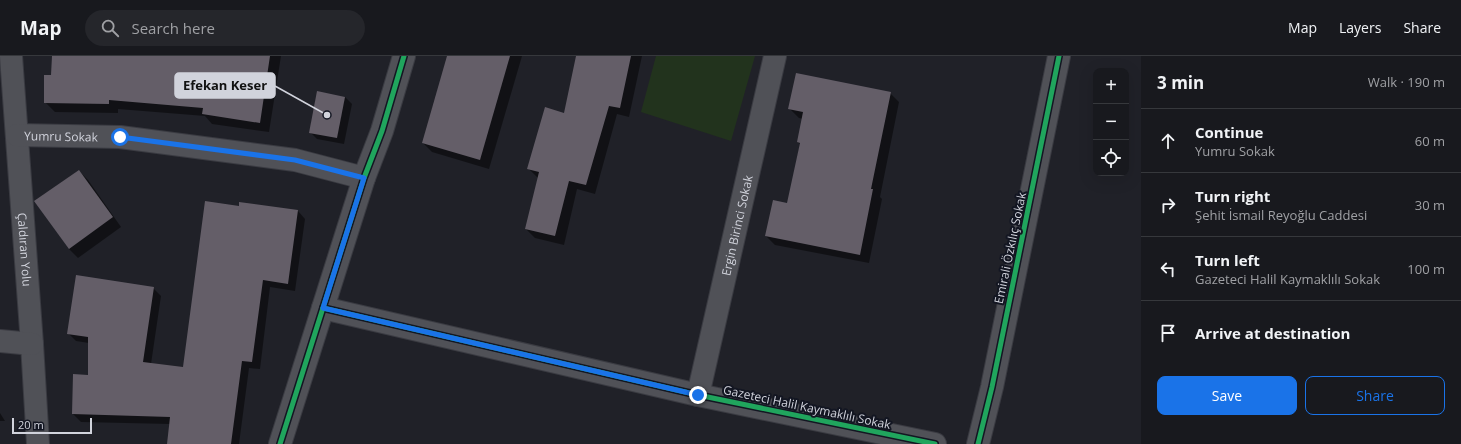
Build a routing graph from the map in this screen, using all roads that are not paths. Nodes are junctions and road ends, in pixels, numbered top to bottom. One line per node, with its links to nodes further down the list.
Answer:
1 (11, 56): 5 (street, Çaldıran Yolu)
2 (404, 56): 6 (street)
3 (774, 56): 10 (street, Ergin Birinci Sokak)
4 (1059, 56): 14 (street, Emirali Özkılıç Sokak)
5 (17, 135): 6 (street, Yumru Sokak); 9 (street, Çaldıran Yolu)
6 (364, 178): 7 (street)
7 (323, 308): 10 (street, Gazeteci Halil Kaymaklılı Sokak); 12 (street)
8 (0, 341): 9 (street)
9 (32, 344): 11 (street, Çaldıran Yolu)
10 (698, 395): 13 (street, Gazeteci Halil Kaymaklılı Sokak)
11 (38, 444)
12 (280, 444)
13 (935, 444)
14 (978, 444)

